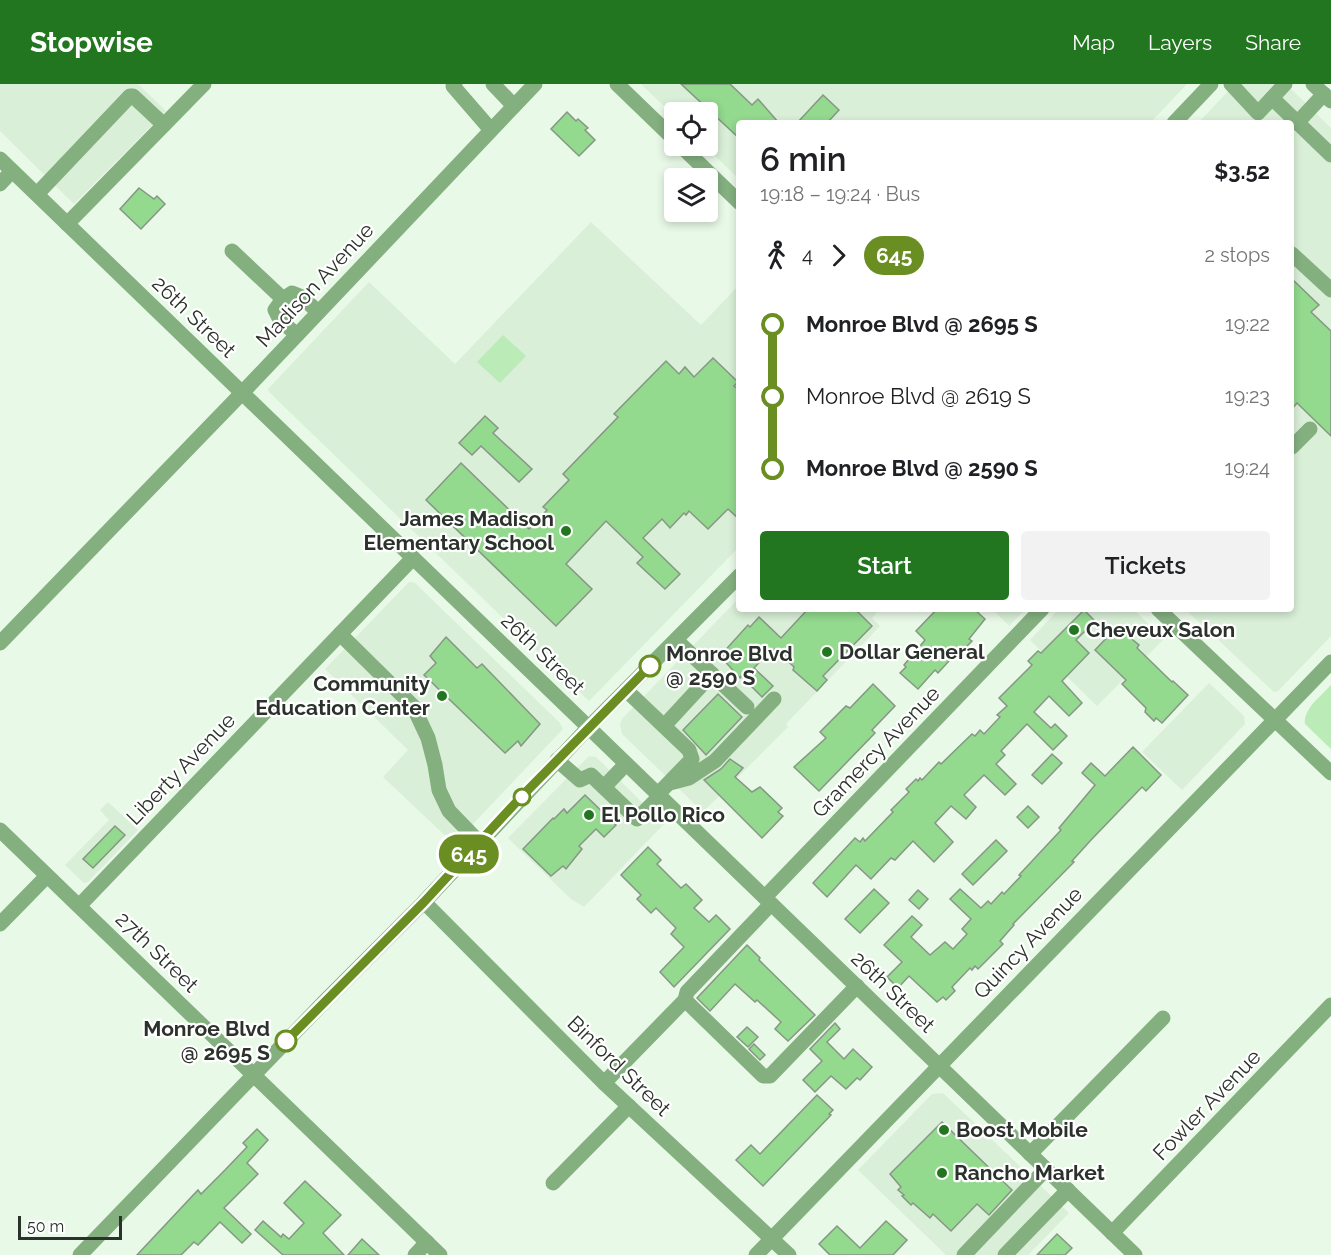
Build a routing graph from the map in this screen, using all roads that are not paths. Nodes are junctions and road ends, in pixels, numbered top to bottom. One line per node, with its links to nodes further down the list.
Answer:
1 (204, 84): 14 (street)
2 (455, 84): 16 (street)
3 (493, 84): 11 (street)
4 (535, 84): 11 (street, Madison Avenue)
5 (617, 84): 15 (street)
6 (1211, 84): 12 (street)
7 (1231, 84): 10 (street)
8 (1286, 84): 10 (street)
9 (1325, 94): 13 (street)
10 (1272, 98): 13 (street)
11 (514, 106): 16 (street, Madison Avenue)
12 (1177, 120)
13 (1297, 123): 17 (street)
14 (164, 125): 22 (street); 24 (street)
15 (664, 129)
16 (491, 130): 29 (street, Madison Avenue)
17 (1329, 150)
18 (691, 156): 23 (street)
19 (0, 159): 20 (street, 26th Street)
20 (12, 171): 21 (street); 22 (street, 26th Street)
21 (0, 184)
22 (37, 194): 24 (street, 26th Street)
23 (736, 199)
24 (67, 224): 31 (street, 26th Street)
25 (232, 251): 28 (street)
26 (1294, 256): 27 (street)
27 (1331, 290)
28 (283, 299): 29 (street); 30 (street)
29 (318, 312): 30 (street, Madison Avenue)
30 (297, 335): 31 (street, Madison Avenue)
31 (242, 393): 34 (street, 26th Street); 40 (street, Madison Avenue)
32 (1310, 429): 33 (street)
33 (1294, 445)
34 (413, 558): 38 (street, Liberty Avenue); 48 (street, 26th Street)
35 (736, 580): 39 (street)
36 (1039, 612): 58 (street, Gramercy Avenue)
37 (1161, 612): 46 (street)
38 (340, 634): 56 (street); 60 (street, Liberty Avenue)
39 (676, 640): 42 (street); 43 (street)
40 (0, 644)
41 (1331, 662): 46 (street, Quincy Avenue)
42 (712, 674): 45 (street); 47 (street)
43 (626, 690): 47 (street); 48 (street)
44 (774, 699): 52 (street)
45 (747, 707)
46 (1275, 719): 51 (street); 66 (street, Quincy Avenue)
47 (664, 726): 52 (street)
48 (589, 728): 49 (street); 50 (street, 26th Street)
49 (557, 760): 53 (street); 56 (street)
50 (626, 764): 53 (street); 54 (street, 26th Street)
51 (1331, 773)
52 (670, 783): 54 (street)
53 (604, 787): 54 (street)
54 (659, 795): 58 (street, 26th Street)
55 (0, 830): 57 (street, 27th Street)
56 (480, 843): 59 (street)
57 (47, 876): 60 (street, 27th Street); 61 (street)
58 (768, 901): 62 (street, 26th Street); 63 (street, Gramercy Avenue)
59 (424, 902): 67 (street); 68 (street, Binford Street)
60 (79, 906): 67 (street, 27th Street)
61 (0, 924)
62 (857, 986): 63 (street); 66 (street, 26th Street)
63 (684, 1000): 68 (street, Gramercy Avenue)
64 (1331, 1005): 74 (street, Fowler Avenue)
65 (1163, 1018): 70 (street)
66 (939, 1065): 70 (street, 26th Street); 75 (street, Quincy Avenue)
67 (254, 1075): 76 (street, 27th Street); 77 (street)
68 (604, 1083): 69 (street, Binford Street)
69 (629, 1106): 72 (street); 75 (street, Binford Street)
70 (1030, 1154): 71 (street, 26th Street)
71 (1046, 1169): 73 (street, 26th Street); 82 (street)
72 (553, 1183)
73 (1068, 1190): 74 (street, 26th Street); 83 (street)
74 (1112, 1233): 84 (street, 26th Street)
75 (771, 1240): 80 (street, Quincy Avenue); 81 (street, Binford Street)
76 (427, 1242): 78 (street); 79 (street, 27th Street)
77 (80, 1255)
78 (415, 1255)
79 (440, 1255)
80 (756, 1255)
81 (789, 1255)
82 (964, 1255)
83 (1005, 1255)
84 (1135, 1255)

